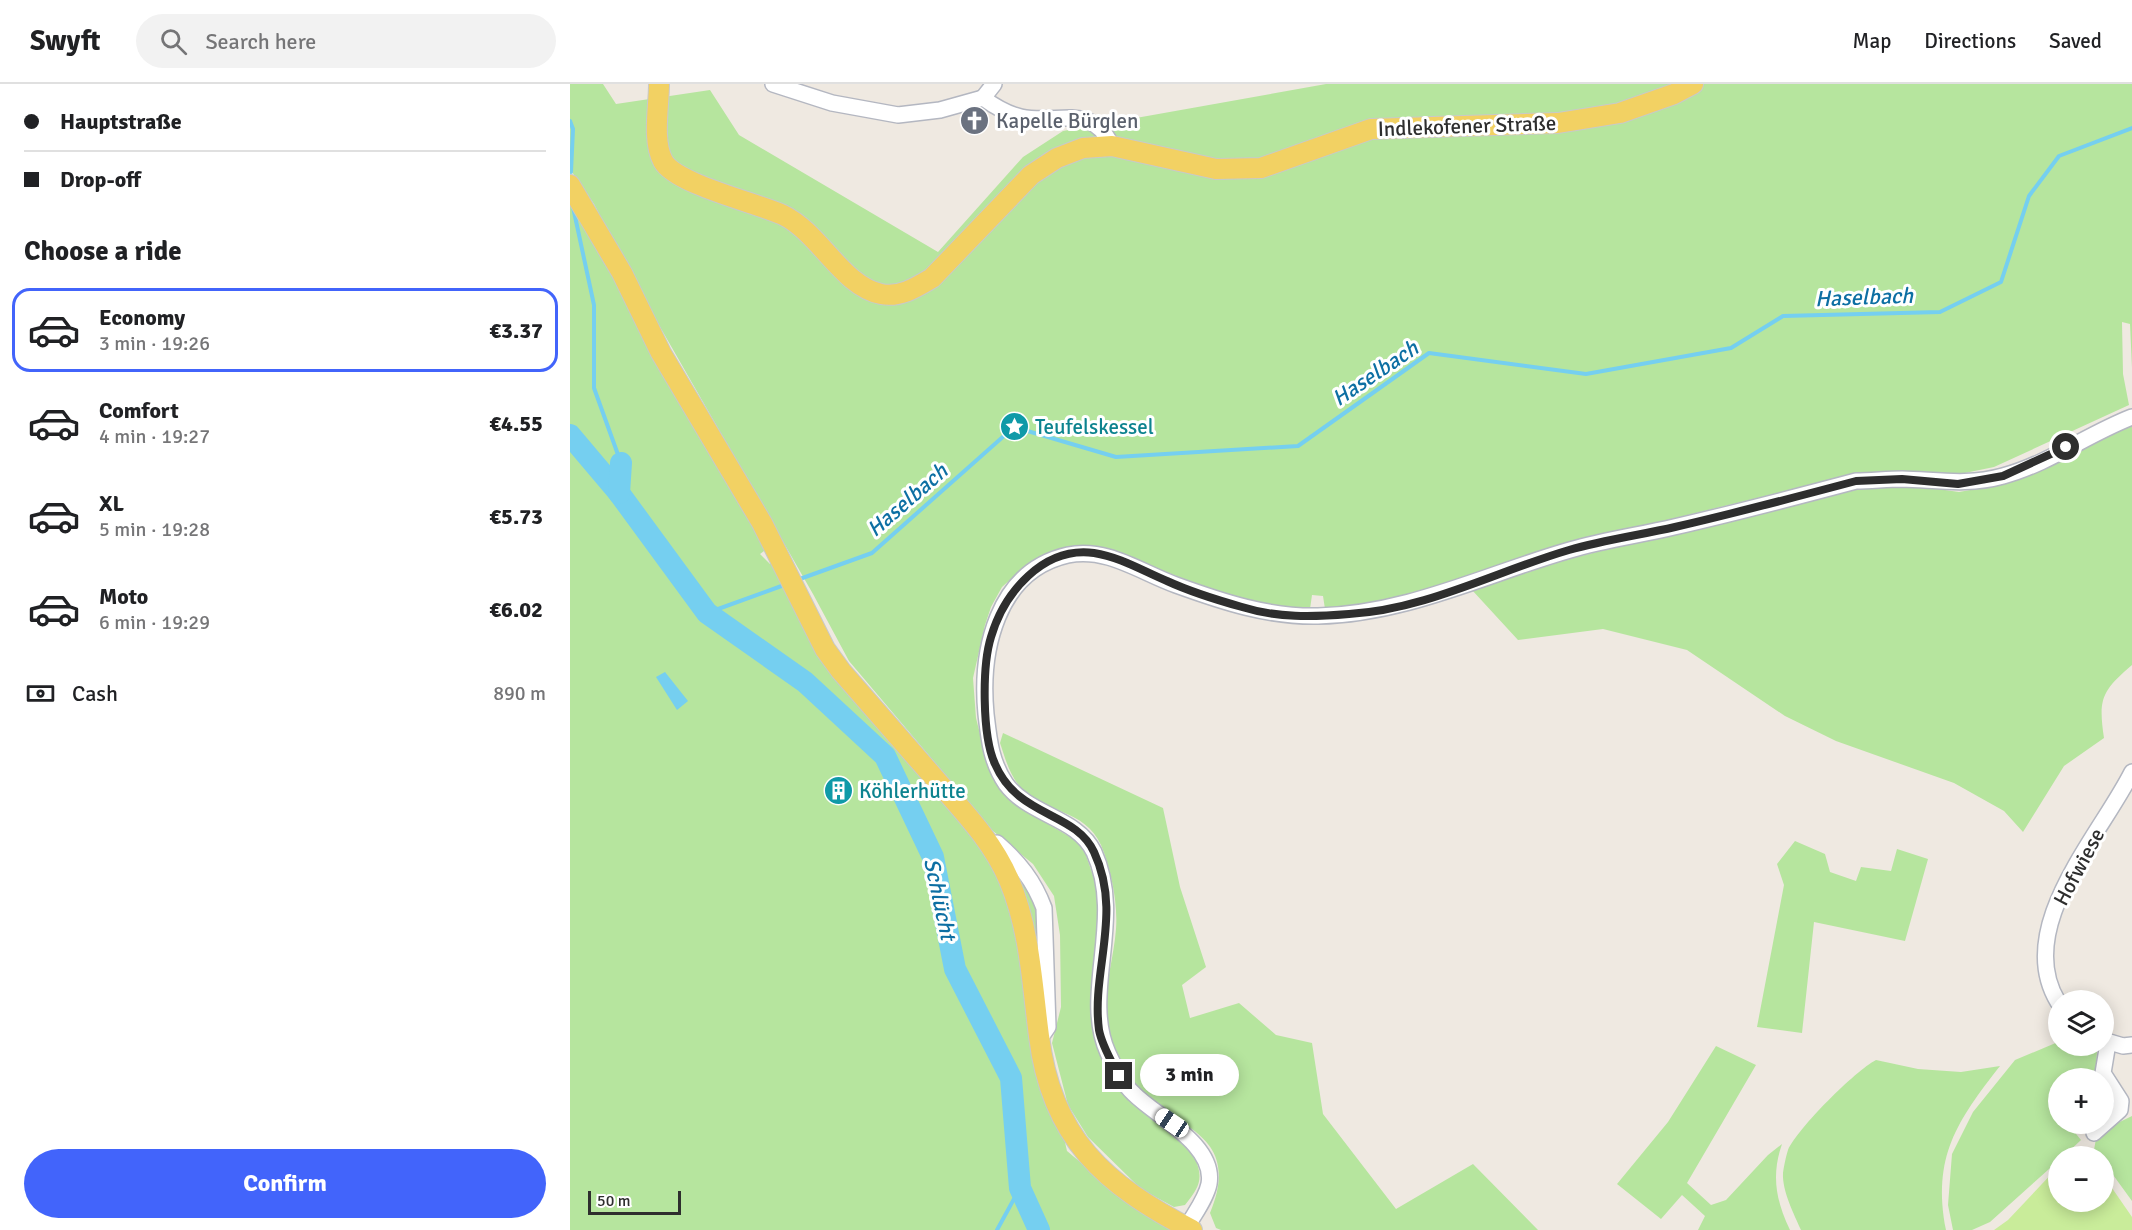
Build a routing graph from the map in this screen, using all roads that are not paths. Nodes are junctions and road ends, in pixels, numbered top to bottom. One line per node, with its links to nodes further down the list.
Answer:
1 (659, 84): 6 (main road, Indlekofener Straße)
2 (773, 84): 5 (street)
3 (994, 84): 5 (street)
4 (1694, 84): 6 (main road, Indlekofener Straße)
5 (983, 98): 6 (street)
6 (1112, 146)
7 (570, 185): 15 (main road)
8 (2132, 417): 15 (street)
9 (2130, 781): 10 (street, Hofwiese)
10 (2053, 990)
11 (2114, 1043): 12 (street)
12 (2132, 1046)
13 (2114, 1090): 14 (street)
14 (2114, 1115)
15 (1189, 1229)

